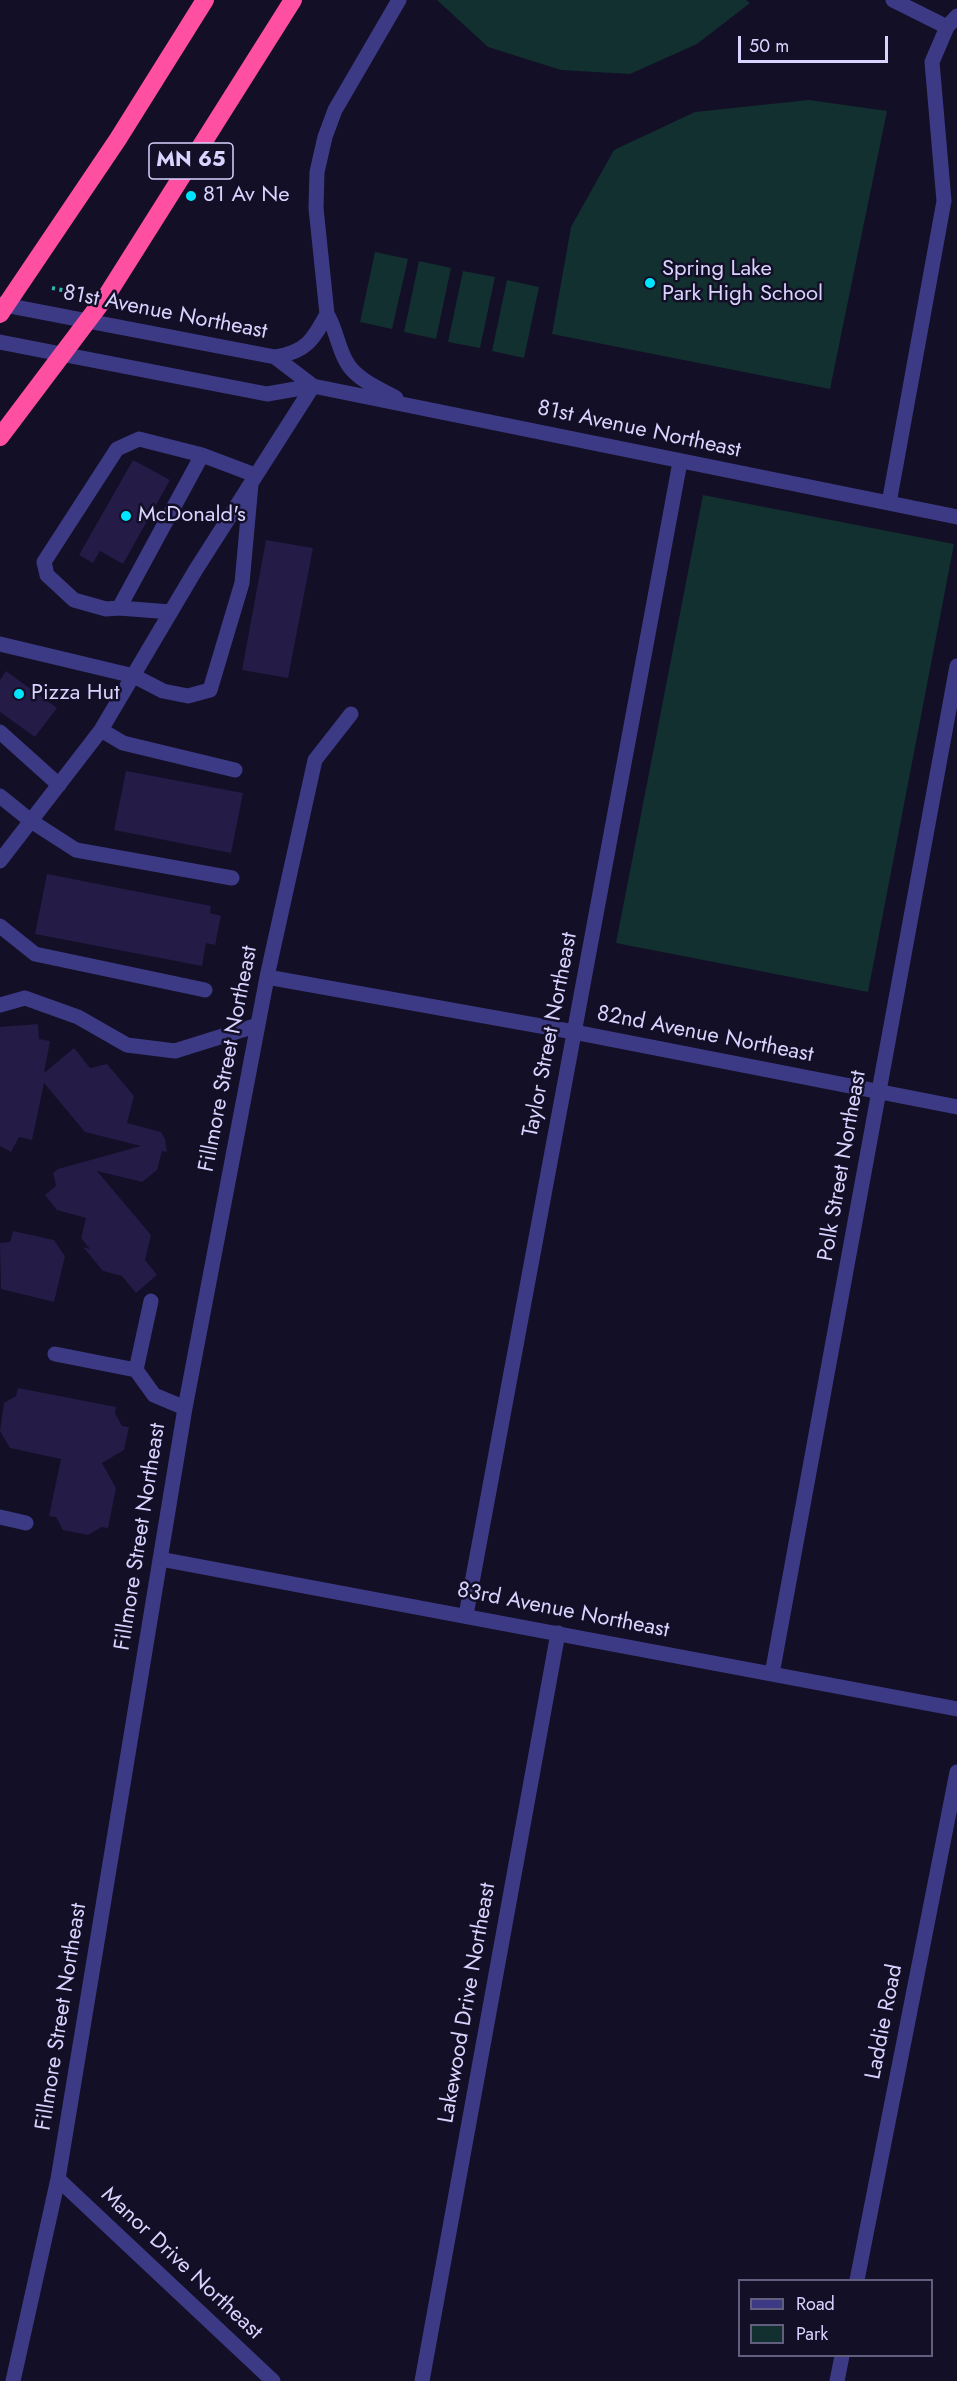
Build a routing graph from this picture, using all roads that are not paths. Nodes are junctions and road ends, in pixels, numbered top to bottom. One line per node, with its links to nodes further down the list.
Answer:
1 (206, 0): 7 (highway, MN 65)
2 (293, 0): 9 (highway, MN 65)
3 (399, 0): 8 (street)
4 (893, 0): 5 (street)
5 (952, 21): 6 (street)
6 (950, 192): 19 (street)
7 (2, 308): 9 (street, 81st Avenue Northeast)
8 (327, 314): 12 (street); 14 (street)
9 (88, 322): 11 (highway, MN 65); 12 (street, 81st Avenue Northeast)
10 (0, 342): 11 (street, 81st Avenue Northeast)
11 (61, 356): 13 (street, 81st Avenue Northeast); 15 (highway, MN 65)
12 (275, 357): 13 (street, 81st Avenue Northeast)
13 (313, 386): 14 (street, 81st Avenue Northeast); 18 (street)
14 (408, 406): 17 (street, 81st Avenue Northeast)
15 (0, 437)
16 (202, 455): 18 (street); 21 (street); 21 (street)
17 (680, 462): 19 (street, 81st Avenue Northeast); 40 (street, Taylor Street Northeast)
18 (254, 478): 22 (street); 25 (street)
19 (889, 503): 20 (street, 81st Avenue Northeast)
20 (957, 517)
21 (119, 608): 22 (street)
22 (171, 612): 25 (street)
23 (0, 644): 25 (street)
24 (957, 666): 41 (street, Polk Street Northeast)
25 (134, 676): 27 (street)
26 (351, 714): 36 (street, Fillmore Street Northeast)
27 (102, 730): 29 (street); 30 (street)
28 (0, 732): 30 (street)
29 (235, 770)
30 (59, 786): 32 (street)
31 (0, 796): 32 (street)
32 (31, 821): 33 (street); 34 (street)
33 (0, 859)
34 (232, 878)
35 (0, 926): 37 (street)
36 (267, 977): 39 (street, Fillmore Street Northeast); 40 (street, 82nd Avenue Northeast)
37 (205, 990)
38 (0, 1005): 39 (street)
39 (258, 1025): 46 (street, Fillmore Street Northeast)
40 (574, 1032): 41 (street, 82nd Avenue Northeast); 50 (street, Taylor Street Northeast)
41 (879, 1092): 42 (street, 82nd Avenue Northeast); 52 (street, Polk Street Northeast)
42 (957, 1107)
43 (151, 1301): 45 (street)
44 (55, 1354): 45 (street)
45 (136, 1370): 46 (street)
46 (185, 1408): 49 (street, Fillmore Street Northeast)
47 (0, 1517): 48 (street)
48 (26, 1523)
49 (160, 1559): 50 (street, 83rd Avenue Northeast); 55 (street, Fillmore Street Northeast)
50 (466, 1616): 51 (street, 83rd Avenue Northeast)
51 (558, 1633): 52 (street, 83rd Avenue Northeast); 60 (street, Lakewood Drive Northeast)
52 (772, 1674): 53 (street, 83rd Avenue Northeast)
53 (957, 1709)
54 (957, 1772): 56 (street, Laddie Road)
55 (58, 2179): 58 (street, Fillmore Street Northeast); 59 (street, Manor Drive Northeast)
56 (857, 2279)
57 (842, 2357): 61 (street)
58 (13, 2381)
59 (273, 2381)
60 (422, 2381)
61 (837, 2381)

